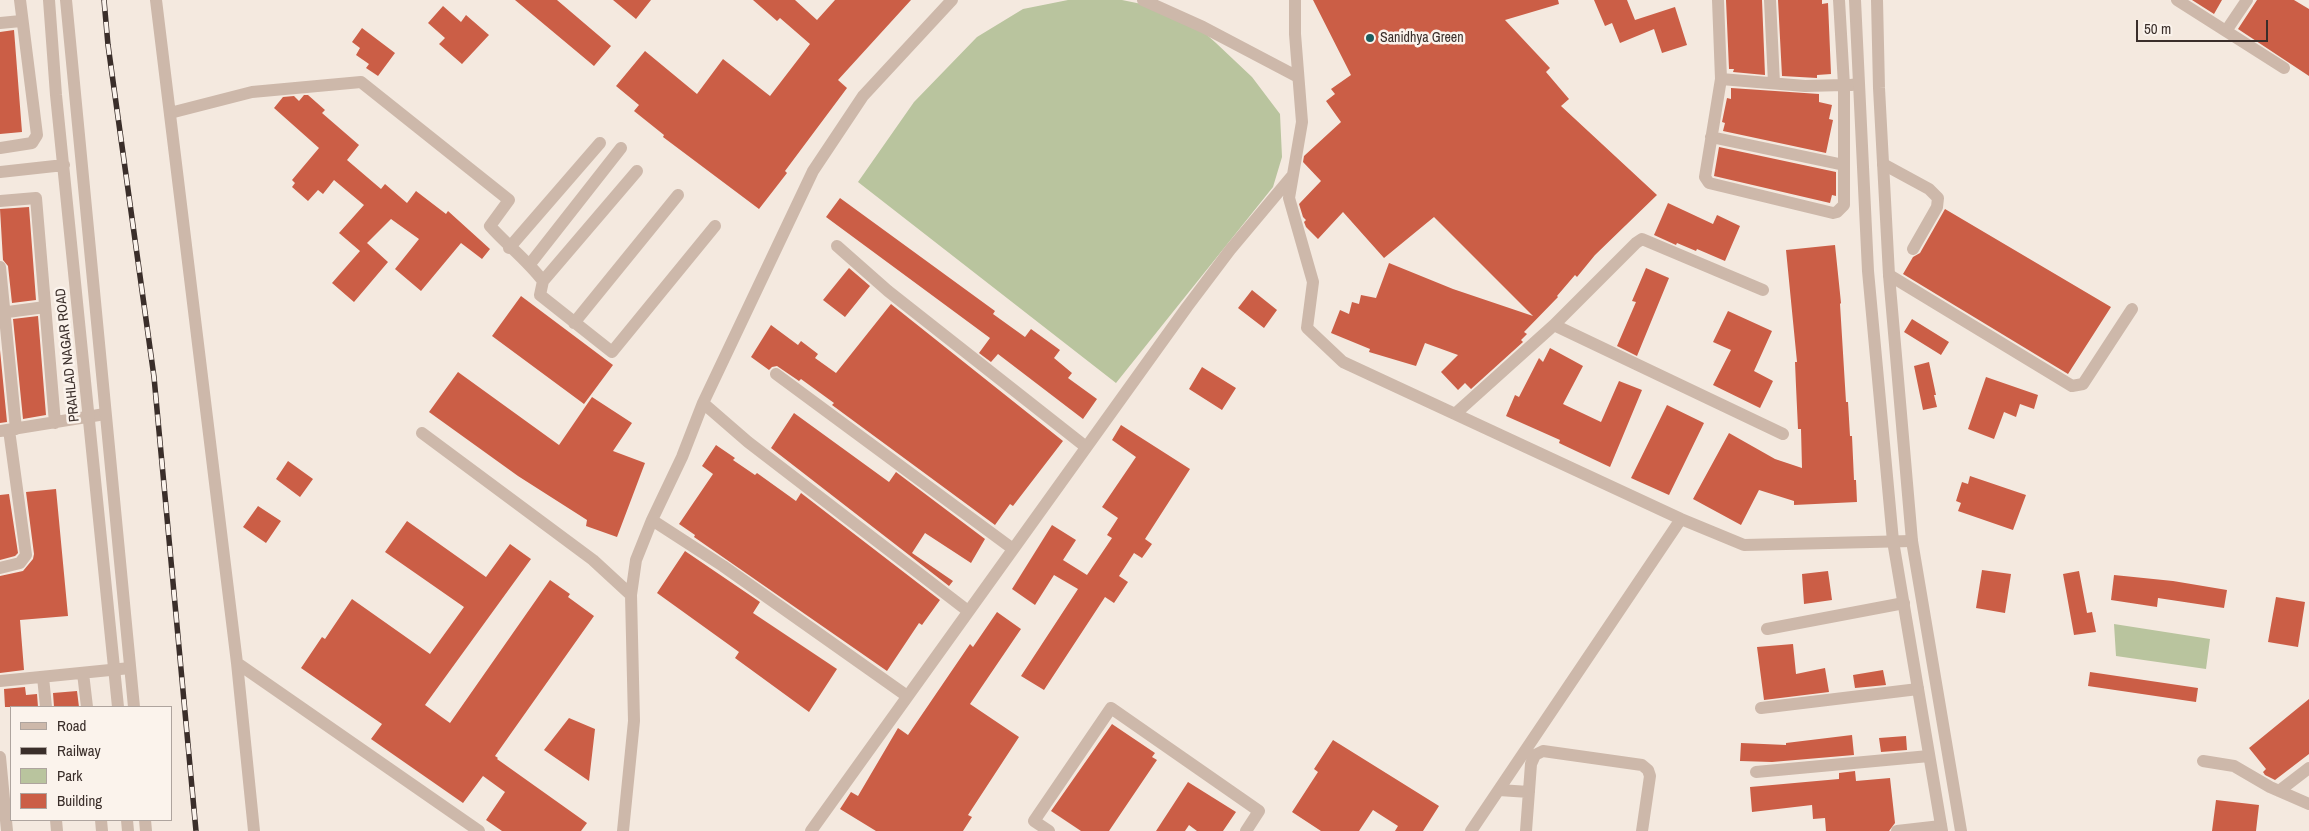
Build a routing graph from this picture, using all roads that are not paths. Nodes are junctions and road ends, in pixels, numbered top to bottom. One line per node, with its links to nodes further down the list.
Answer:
1 (20, 0): 15 (street)
2 (49, 0): 30 (street, PRAHLAD NAGAR ROAD)
3 (66, 0): 53 (street)
4 (156, 0): 24 (street)
5 (952, 0): 52 (street)
6 (1143, 0): 19 (street)
7 (1295, 0): 19 (street)
8 (1718, 0): 20 (street)
9 (1770, 0): 21 (street)
10 (1840, 0): 23 (street)
11 (1856, 0): 22 (street)
12 (1877, 0): 29 (street)
13 (2177, 0): 17 (street)
14 (2246, 0): 17 (street)
15 (21, 21): 16 (street); 27 (street)
16 (0, 23)
17 (2226, 31): 18 (street)
18 (2284, 68)
19 (1298, 77): 34 (street)
20 (1721, 79): 21 (street); 25 (street)
21 (1774, 83): 23 (street)
22 (1858, 84): 23 (street); 63 (street)
23 (1844, 85): 31 (street)
24 (170, 113): 39 (street); 71 (street)
25 (1711, 137): 31 (street); 31 (street)
26 (600, 143): 39 (street)
27 (0, 148)
28 (621, 148): 41 (street)
29 (1883, 164): 40 (street); 43 (street)
30 (64, 165): 33 (street); 55 (street, PRAHLAD NAGAR ROAD)
31 (1844, 165)
32 (637, 171): 44 (street)
33 (0, 172)
34 (1293, 175): 54 (street); 60 (street)
35 (678, 195): 49 (street)
36 (0, 201): 46 (street)
37 (715, 226): 49 (street)
38 (837, 246): 60 (street)
39 (509, 248): 41 (street)
40 (1913, 249)
41 (530, 264): 44 (street)
42 (0, 267): 48 (street)
43 (1890, 274): 47 (street); 64 (street)
44 (543, 281): 49 (street)
45 (1763, 290): 50 (street)
46 (45, 307): 48 (street); 56 (street)
47 (2132, 309)
48 (2, 313): 57 (street)
49 (574, 323)
50 (1554, 325): 54 (street); 59 (street)
51 (776, 374): 65 (street)
52 (703, 403): 62 (street); 69 (street)
53 (105, 414): 55 (street); 72 (street)
54 (1456, 414): 61 (street)
55 (90, 417): 56 (street); 73 (street, PRAHLAD NAGAR ROAD)
56 (55, 423): 57 (street)
57 (8, 430): 66 (street)
58 (422, 433): 67 (street)
59 (1783, 434)
60 (1086, 447): 65 (street)
61 (1681, 519): 63 (street); 89 (street)
62 (652, 520): 67 (street); 78 (street)
63 (1893, 541): 64 (street); 68 (street)
64 (1912, 541): 106 (street)
65 (1013, 549): 69 (street)
66 (0, 568)
67 (631, 595): 98 (street)
68 (1904, 603): 70 (street); 77 (street)
69 (968, 611): 78 (street)
70 (1768, 629)
71 (237, 662): 96 (street); 97 (street)
72 (130, 668): 73 (street); 82 (street)
73 (115, 670): 74 (street); 81 (street, PRAHLAD NAGAR ROAD)
74 (83, 673): 75 (street); 80 (street)
75 (43, 677): 76 (street); 79 (street)
76 (0, 681)
77 (1918, 689): 83 (street); 85 (street)
78 (907, 696): 99 (street)
79 (46, 706)
80 (87, 706)
81 (118, 706)
82 (134, 706)
83 (1761, 708)
84 (0, 756): 93 (street)
85 (1929, 756): 88 (street); 94 (street)
86 (2203, 761): 91 (street)
87 (2309, 768): 91 (street)
88 (1756, 772)
89 (1499, 790): 90 (street); 102 (street)
90 (1529, 792): 103 (street); 104 (street)
91 (2279, 792): 92 (street)
92 (2309, 804)
93 (5, 810): 95 (street)
94 (1941, 828): 105 (street)
95 (6, 831)
96 (254, 831)
97 (479, 831)
98 (624, 831)
99 (811, 831)
100 (1049, 831): 101 (street)
101 (1246, 831)
102 (1471, 831)
103 (1526, 831)
104 (1642, 831)
105 (1897, 831)
106 (1961, 831)

